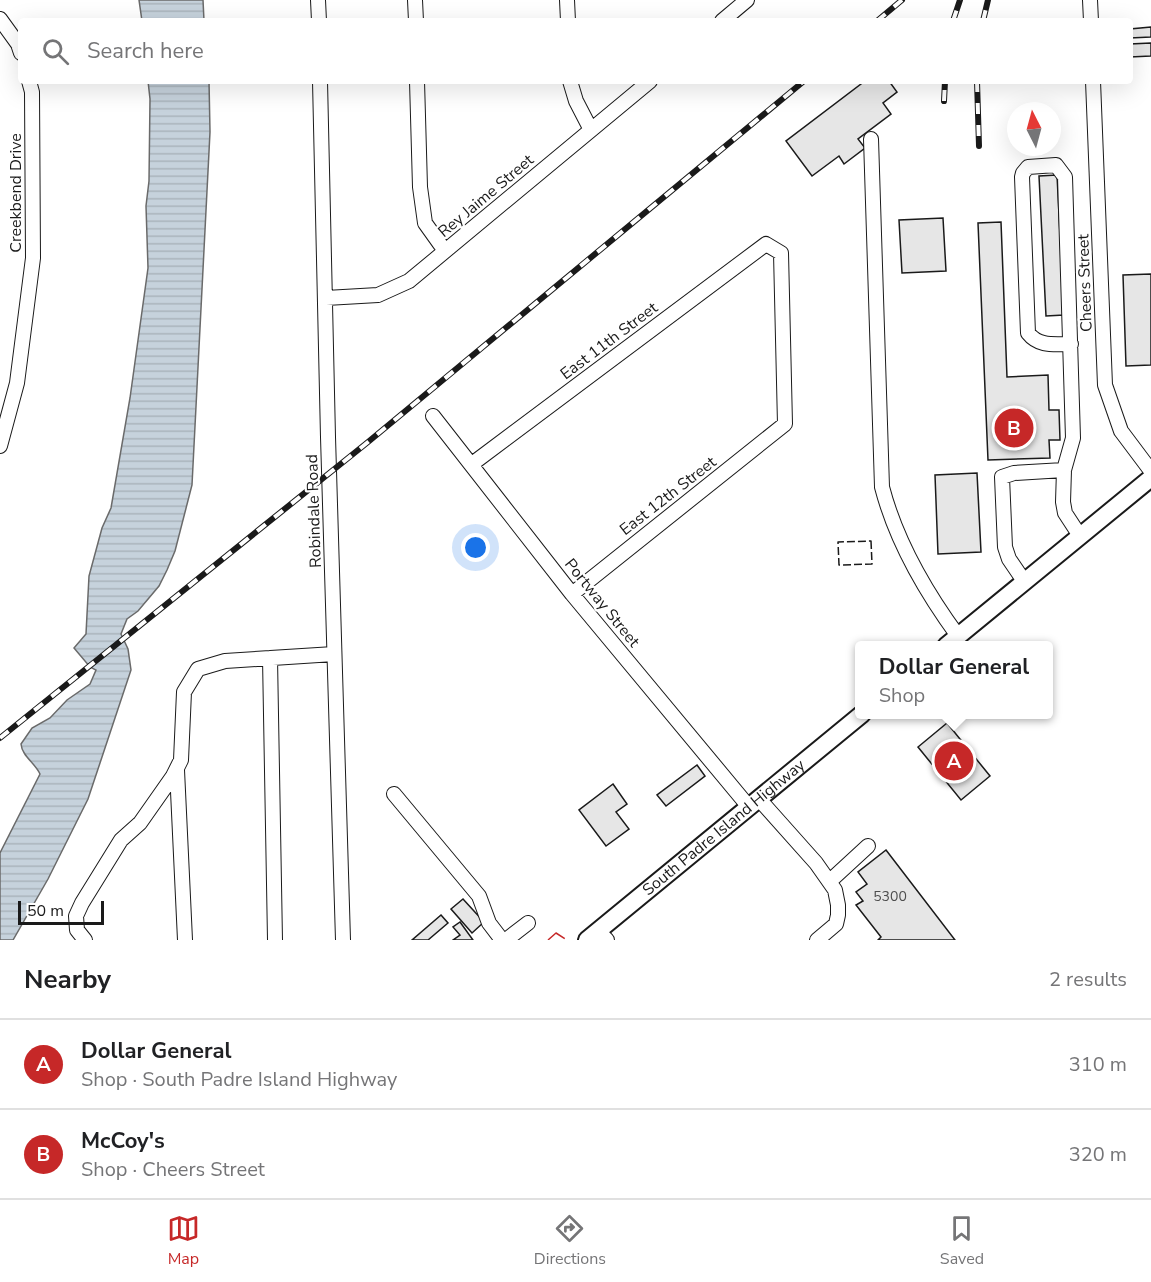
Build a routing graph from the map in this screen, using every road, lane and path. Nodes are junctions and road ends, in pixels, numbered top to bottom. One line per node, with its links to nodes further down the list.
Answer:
1 (318, 0): 6 (street)
2 (415, 0): 7 (street)
3 (567, 0): 8 (street)
4 (1090, 0): 10 (street)
5 (741, 2): 9 (street)
6 (319, 18)
7 (416, 18)
8 (568, 18)
9 (725, 18)
10 (1091, 18)
11 (0, 19): 12 (street)
12 (18, 44)
13 (30, 84): 26 (street, Creekbend Drive)
14 (320, 84): 22 (street, Robindale Road)
15 (417, 84): 21 (street)
16 (571, 84): 19 (street)
17 (646, 84): 19 (street, Rey Jaime Street)
18 (1093, 84): 29 (street, Cheers Street)
19 (591, 130): 21 (street, Rey Jaime Street)
20 (871, 139): 34 (street)
21 (445, 251): 22 (street, Rey Jaime Street)
22 (326, 298): 35 (street, Robindale Road)
23 (1071, 344): 23 (street); 28 (street)
24 (433, 416): 27 (street, Portway Street)
25 (785, 424): 27 (street, East 11th Street); 33 (street, East 12th Street)
26 (0, 446)
27 (472, 464): 33 (street, Portway Street)
28 (1064, 470): 31 (street); 32 (street)
29 (1151, 471)
30 (1151, 478): 31 (main road)
31 (1080, 536): 32 (main road)
32 (1024, 581): 34 (main road)
33 (572, 594): 40 (street, Portway Street)
34 (952, 641)
35 (334, 654): 36 (street); 48 (street, Robindale Road)
36 (270, 658): 38 (street); 47 (street)
37 (856, 719): 40 (main road, South Padre Island Highway)
38 (177, 770): 45 (street); 46 (street)
39 (394, 794): 49 (street)
40 (754, 803): 42 (street, Portway Street); 44 (main road, South Padre Island Highway)
41 (868, 846): 42 (street)
42 (830, 881): 50 (street)
43 (528, 923): 49 (street)
44 (597, 937)
45 (85, 940)
46 (185, 940)
47 (275, 940)
48 (343, 940)
49 (504, 940)
50 (817, 940)

